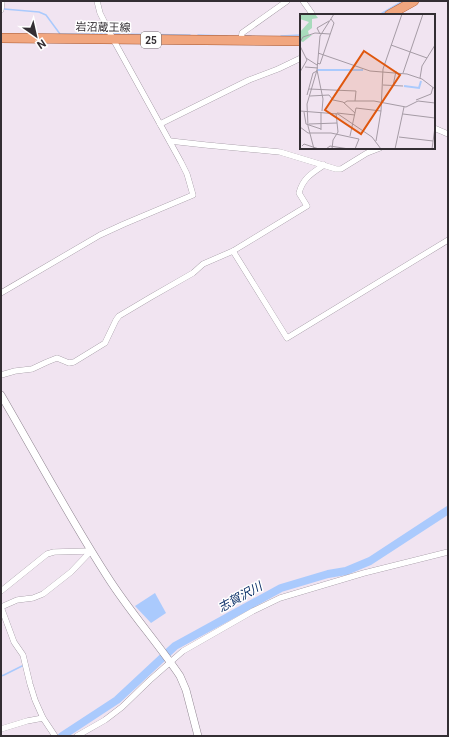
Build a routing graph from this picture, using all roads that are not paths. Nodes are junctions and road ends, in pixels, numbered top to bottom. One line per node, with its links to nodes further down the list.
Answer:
1 (2, 1): 6 (street)
2 (97, 1): 10 (street)
3 (287, 1): 11 (street)
4 (303, 1): 7 (street)
5 (414, 1): 8 (main road)
6 (1, 10)
7 (312, 14)
8 (391, 14)
9 (1, 38): 10 (main road, 岩沼蔵王線 / 25)
10 (113, 40): 11 (main road, 岩沼蔵王線 / 25); 14 (street)
11 (241, 41): 12 (main road, 岩沼蔵王線 / 25)
12 (300, 41)
13 (300, 58): 14 (street)
14 (160, 124): 17 (street)
15 (435, 128): 16 (street)
16 (448, 134)
17 (170, 141): 19 (street); 22 (street)
18 (377, 149): 19 (street)
19 (324, 165): 21 (street)
20 (448, 240): 21 (street)
21 (233, 251): 23 (street)
22 (1, 293)
23 (1, 375)
24 (1, 395): 25 (street)
25 (91, 551): 27 (street); 28 (street); 29 (street)
26 (448, 552): 29 (street)
27 (1, 592)
28 (1, 607): 30 (street)
29 (170, 661): 33 (street); 34 (street)
30 (43, 718): 31 (street); 32 (street)
31 (1, 729)
32 (55, 736)
33 (78, 736)
34 (198, 736)

